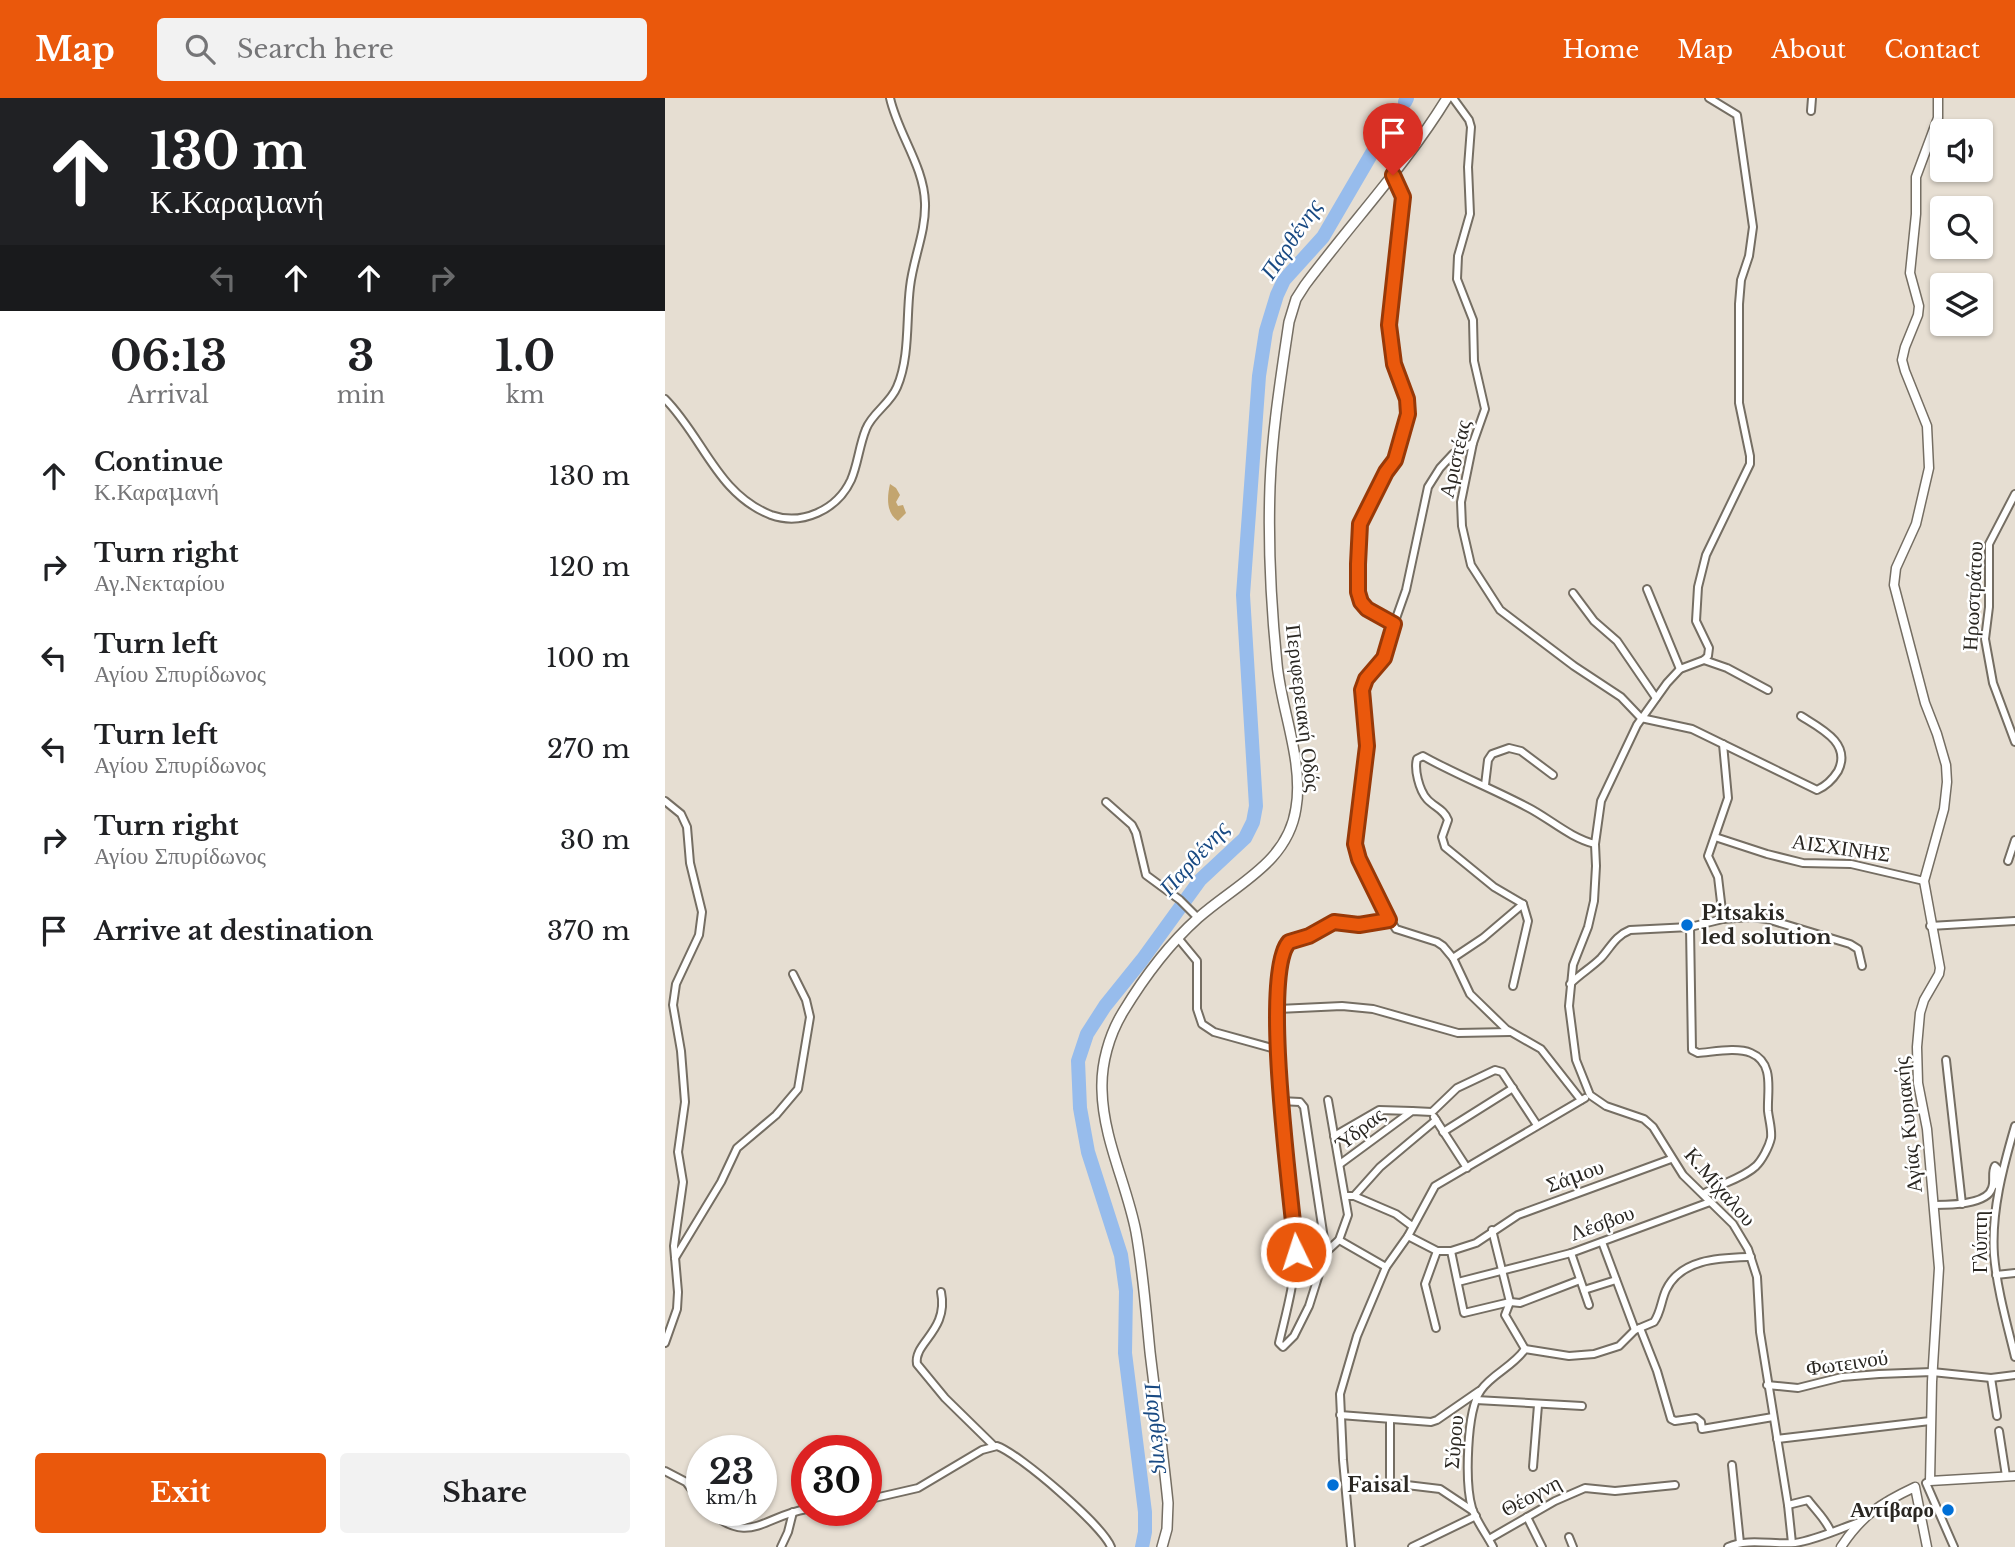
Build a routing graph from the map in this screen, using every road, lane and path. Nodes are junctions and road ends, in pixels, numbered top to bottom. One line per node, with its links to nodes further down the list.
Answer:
1 (890, 98): 9 (street)
2 (1447, 98): 8 (main road, Περιφερειακή Οδός)
3 (1453, 98): 10 (street, Αριστέας)
4 (1709, 98): 15 (street)
5 (1812, 98): 7 (street)
6 (1938, 98): 31 (street)
7 (1811, 111)
8 (1393, 175): 14 (street); 33 (main road, Περιφερειακή Οδός)
9 (665, 399)
10 (1473, 443): 14 (street); 20 (street, Αριστέας)
11 (2015, 494): 21 (street, Ηρωστράτου)
12 (1647, 589): 16 (street)
13 (1573, 593): 18 (street)
14 (1394, 624): 35 (street)
15 (1704, 660): 16 (street); 17 (street)
16 (1680, 669): 18 (street)
17 (1768, 690)
18 (1656, 698): 20 (street)
19 (1801, 716): 22 (street)
20 (1641, 718): 22 (street); 29 (street)
21 (2015, 742)
22 (1723, 744): 27 (street)
23 (1553, 775): 24 (street)
24 (1485, 785): 29 (street); 32 (street)
25 (665, 801): 80 (street)
26 (1106, 802): 33 (street)
27 (1715, 837): 31 (street, ΑΙΣΧΙΝΗΣ); 34 (street)
28 (2015, 840): 30 (street)
29 (1595, 844): 43 (street)
30 (2008, 861)
31 (1924, 881): 37 (street, Αγίας Κυριακής)
32 (1523, 904): 40 (street); 44 (street)
33 (1195, 915): 39 (main road, Περιφερειακή Οδός)
34 (1723, 919): 38 (street); 41 (street)
35 (1389, 920): 40 (street); 45 (street)
36 (2015, 921): 37 (street)
37 (1930, 926): 69 (street, Αγίας Κυριακής)
38 (1690, 927): 43 (street); 64 (street)
39 (1178, 937): 47 (street); 136 (main road, Περιφερειακή Οδός)
40 (1453, 958): 46 (street)
41 (1862, 966)
42 (793, 974): 80 (street)
43 (1570, 984): 50 (street)
44 (1513, 986)
45 (1278, 1009): 46 (street); 47 (street)
46 (1513, 1032): 52 (street)
47 (1279, 1050): 53 (street)
48 (1946, 1060): 68 (street)
49 (1513, 1088): 55 (street); 57 (street); 59 (street)
50 (1590, 1095): 52 (street); 61 (street, Κ.Μίχαλου)
51 (1328, 1100): 60 (street)
52 (1581, 1100): 57 (street)
53 (1280, 1101): 77 (street); 77 (street)
54 (1412, 1111): 55 (street, Ύδρας); 60 (street); 62 (street, Ύδρας)
55 (1432, 1112): 56 (street)
56 (1436, 1120): 59 (street); 66 (street)
57 (1537, 1125): 63 (street)
58 (2015, 1126): 65 (street, Γλύπτη)
59 (1443, 1132): 63 (street)
60 (1334, 1136): 62 (street)
61 (1671, 1159): 64 (street, Κ.Μίχαλου); 71 (street, Σάμου)
62 (1340, 1164): 66 (street, Ύδρας)
63 (1467, 1168): 70 (street)
64 (1703, 1194): 67 (street, Κ.Μίχαλου)
65 (1999, 1195): 68 (street); 84 (street, Γλύπτη)
66 (1350, 1196): 70 (street); 73 (street, Ύδρας)
67 (1710, 1202): 74 (street, Λέσβου); 79 (street, Κ.Μίχαλου)
68 (1962, 1204): 69 (street)
69 (1934, 1205): 97 (street, Αγίας Κυριακής)
70 (1412, 1226): 72 (street)
71 (1492, 1230): 76 (street, Σάμου); 82 (street)
72 (1408, 1236): 75 (street); 81 (street)
73 (1339, 1240): 77 (street); 81 (street)
74 (1602, 1242): 78 (street, Λέσβου); 86 (street)
75 (1437, 1251): 76 (street); 92 (street)
76 (1451, 1251): 87 (street)
77 (1326, 1252)
78 (1571, 1253): 82 (street, Λέσβου); 85 (street)
79 (1751, 1257): 93 (street); 100 (street, Κ.Μίχαλου)
80 (674, 1259): 94 (street)
81 (1386, 1267): 105 (street)
82 (1503, 1270): 87 (street, Λέσβου); 90 (street)
83 (2015, 1273): 84 (street)
84 (1997, 1275): 96 (street, Γλύπτη)
85 (1580, 1280): 88 (street); 90 (street)
86 (1616, 1280): 88 (street); 93 (street)
87 (1458, 1282): 90 (street)
88 (1584, 1290): 91 (street)
89 (941, 1292): 112 (street)
90 (1510, 1302): 95 (street)
91 (1589, 1305)
92 (1436, 1328)
93 (1638, 1329): 95 (street); 107 (street)
94 (665, 1343)
95 (1525, 1349): 101 (street, Σύρου)
96 (2015, 1357)
97 (1932, 1372): 99 (street, Φωτεινού); 100 (street, Φωτεινού); 109 (street, Αγίας Κυριακής)
98 (2015, 1375): 99 (street, Φωτεινού)
99 (1991, 1378): 106 (street)
100 (1767, 1385): 107 (street, Κ.Μίχαλου)
101 (1481, 1390): 102 (street, Σύρου); 108 (street)
102 (1476, 1400): 103 (street); 123 (street, Σύρου)
103 (1538, 1405): 104 (street); 114 (street)
104 (1582, 1406)
105 (1340, 1415): 108 (street); 137 (street)
106 (1997, 1416)
107 (1773, 1417): 111 (street, Κ.Μίχαλου)
108 (1390, 1420): 123 (street)
109 (1930, 1421): 111 (street); 117 (street, Αγίας Κυριακής)
110 (1999, 1432): 116 (street)
111 (1777, 1439): 122 (street, Κ.Μίχαλου)
112 (994, 1446): 121 (street); 135 (street)
113 (1732, 1465): 132 (street)
114 (1533, 1467)
115 (665, 1471): 118 (street)
116 (2011, 1476): 117 (street)
117 (1928, 1482): 120 (street); 145 (street)
118 (686, 1483)
119 (1675, 1485): 124 (street, Θέογνη)
120 (1915, 1487): 126 (street); 144 (street)
121 (882, 1497)
122 (1788, 1505): 129 (street); 133 (street, Κ.Μίχαλου)
123 (1474, 1513): 131 (street); 138 (street)
124 (1527, 1517): 131 (street, Θέογνη); 140 (street)
125 (791, 1520): 134 (street)
126 (1859, 1522): 129 (street); 143 (street)
127 (733, 1526): 128 (street)
128 (756, 1526)
129 (1831, 1532): 133 (street)
130 (1569, 1538): 141 (street)
131 (1489, 1539): 139 (street)
132 (1740, 1543): 133 (street); 142 (street)
133 (1792, 1543)
134 (781, 1547)
135 (1111, 1547)
136 (1162, 1547)
137 (1351, 1547)
138 (1412, 1547)
139 (1493, 1547)
140 (1542, 1547)
141 (1573, 1547)
142 (1728, 1547)
143 (1841, 1547)
144 (1927, 1547)
145 (1954, 1547)

